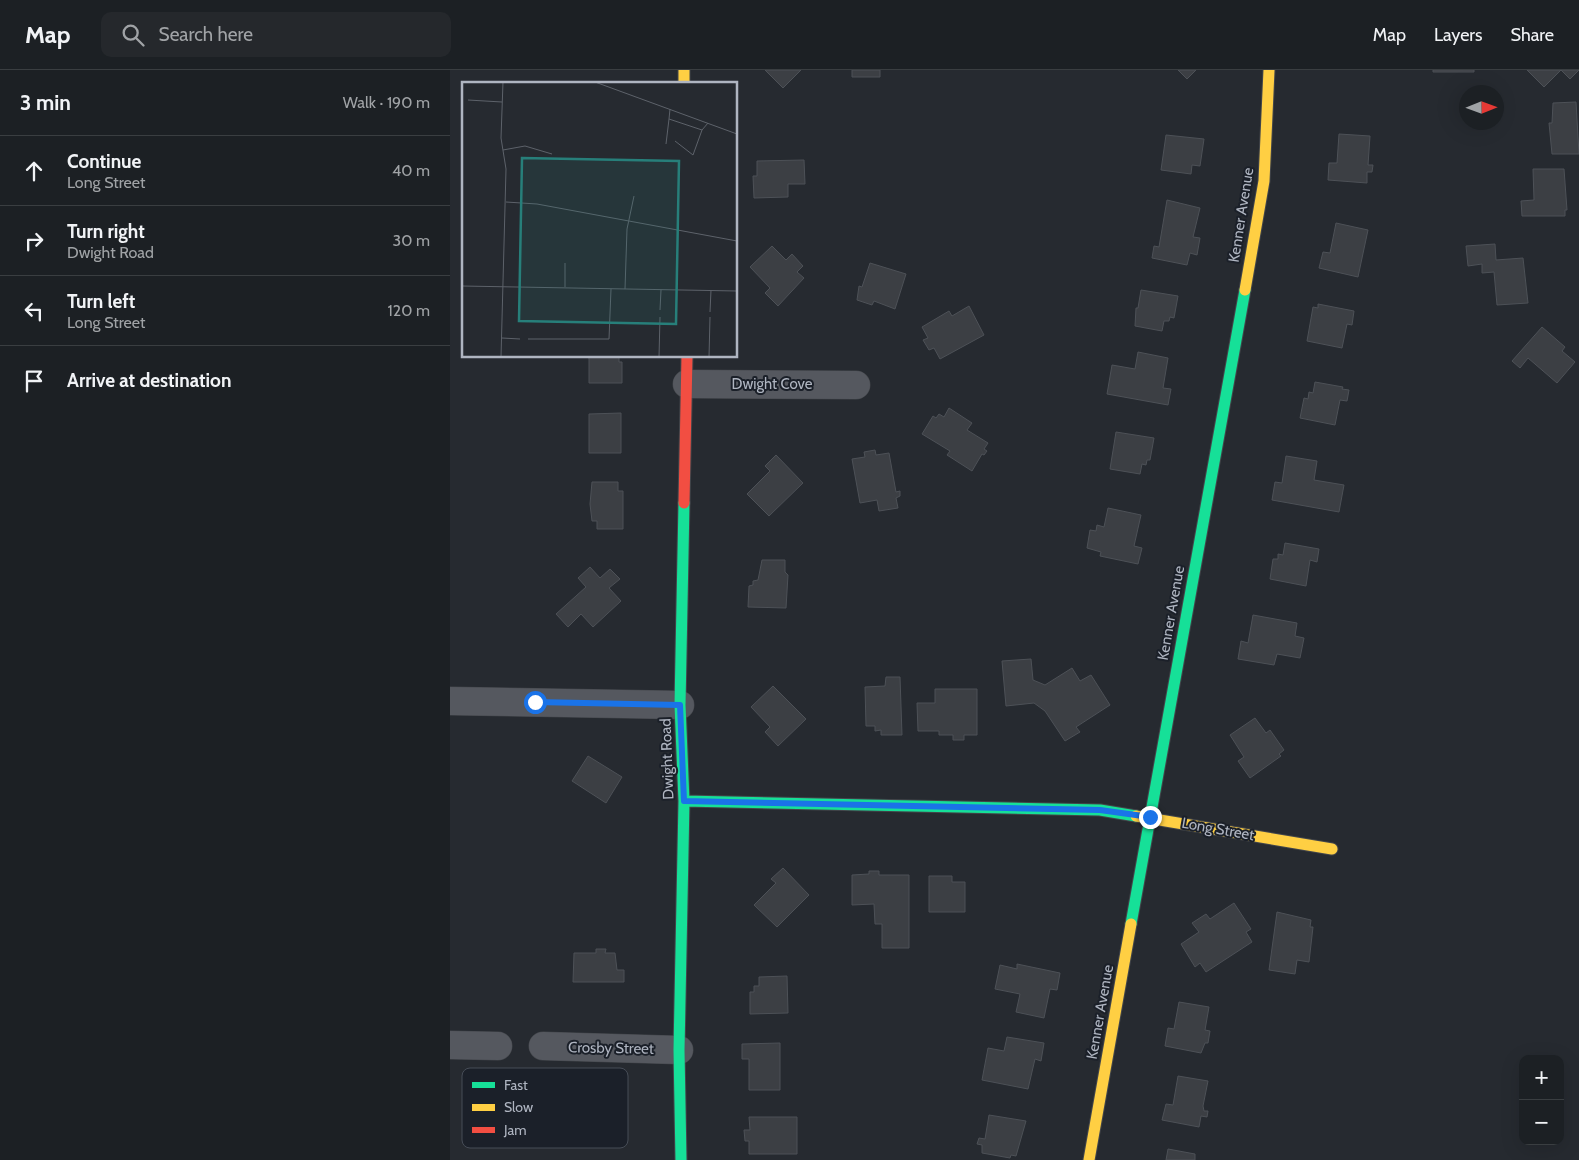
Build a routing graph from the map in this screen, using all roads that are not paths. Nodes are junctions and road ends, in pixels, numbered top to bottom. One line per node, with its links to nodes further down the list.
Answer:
1 (1269, 70): 8 (street, Kenner Avenue)
2 (687, 358): 3 (street, Dwight Road)
3 (688, 384): 4 (street, Dwight Cove); 6 (street, Dwight Road)
4 (856, 385)
5 (450, 701): 6 (street)
6 (680, 705): 7 (street, Dwight Road)
7 (684, 801): 8 (street, Long Street); 13 (street, Dwight Road)
8 (1150, 817): 9 (street, Long Street); 15 (street, Kenner Avenue)
9 (1332, 849)
10 (450, 1046): 11 (street)
11 (498, 1046)
12 (543, 1046): 13 (street, Crosby Street)
13 (679, 1050): 14 (street, Dwight Road)
14 (681, 1160)
15 (1089, 1160)

